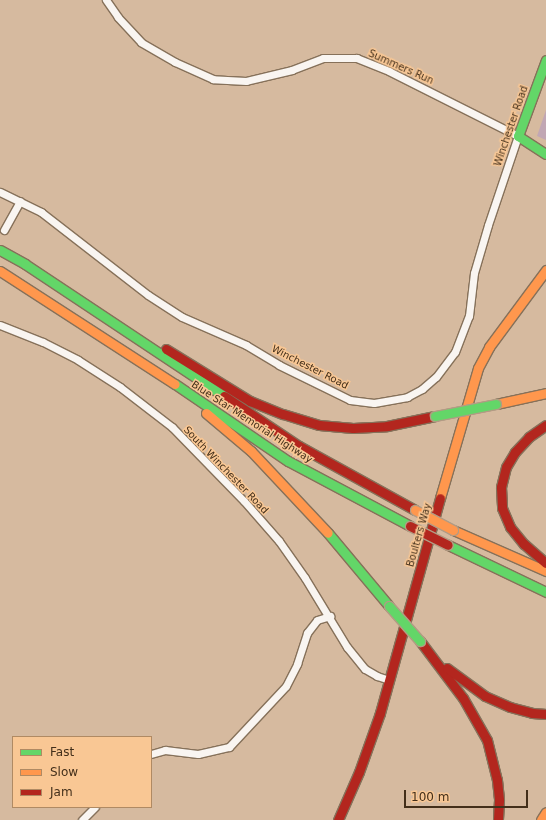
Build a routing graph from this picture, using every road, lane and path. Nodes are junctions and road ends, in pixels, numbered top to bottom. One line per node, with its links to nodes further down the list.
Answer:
1 (106, 0): 3 (street, Summers Run)
2 (546, 60): 3 (main road, Winchester Road)
3 (518, 136): 4 (main road); 6 (street, Winchester Road)
4 (546, 154)
5 (0, 192): 6 (street, Winchester Road)
6 (20, 201): 7 (street)
7 (4, 230)
8 (0, 250): 9 (main road, Blue Star Memorial Highway)
9 (25, 264): 14 (main road, bridge); 17 (main road, Blue Star Memorial Highway, bridge)
10 (546, 270): 21 (main road, Boulters Way)
11 (0, 271): 13 (main road, Blue Star Memorial Highway)
12 (0, 325): 19 (street, South Winchester Road)
13 (158, 372): 18 (main road, Blue Star Memorial Highway, bridge); 20 (main road, bridge)
14 (546, 393)
15 (546, 425): 16 (main road)
16 (546, 563)
17 (546, 571)
18 (546, 592)
19 (330, 616): 21 (street, South Winchester Road); 23 (street)
20 (420, 641): 22 (main road); 28 (main road)
21 (389, 680): 27 (main road, Boulters Way)
22 (546, 714)
23 (152, 754)
24 (94, 808): 26 (street)
25 (546, 812): 29 (main road)
26 (82, 820)
27 (338, 820)
28 (498, 820)
29 (541, 820)

